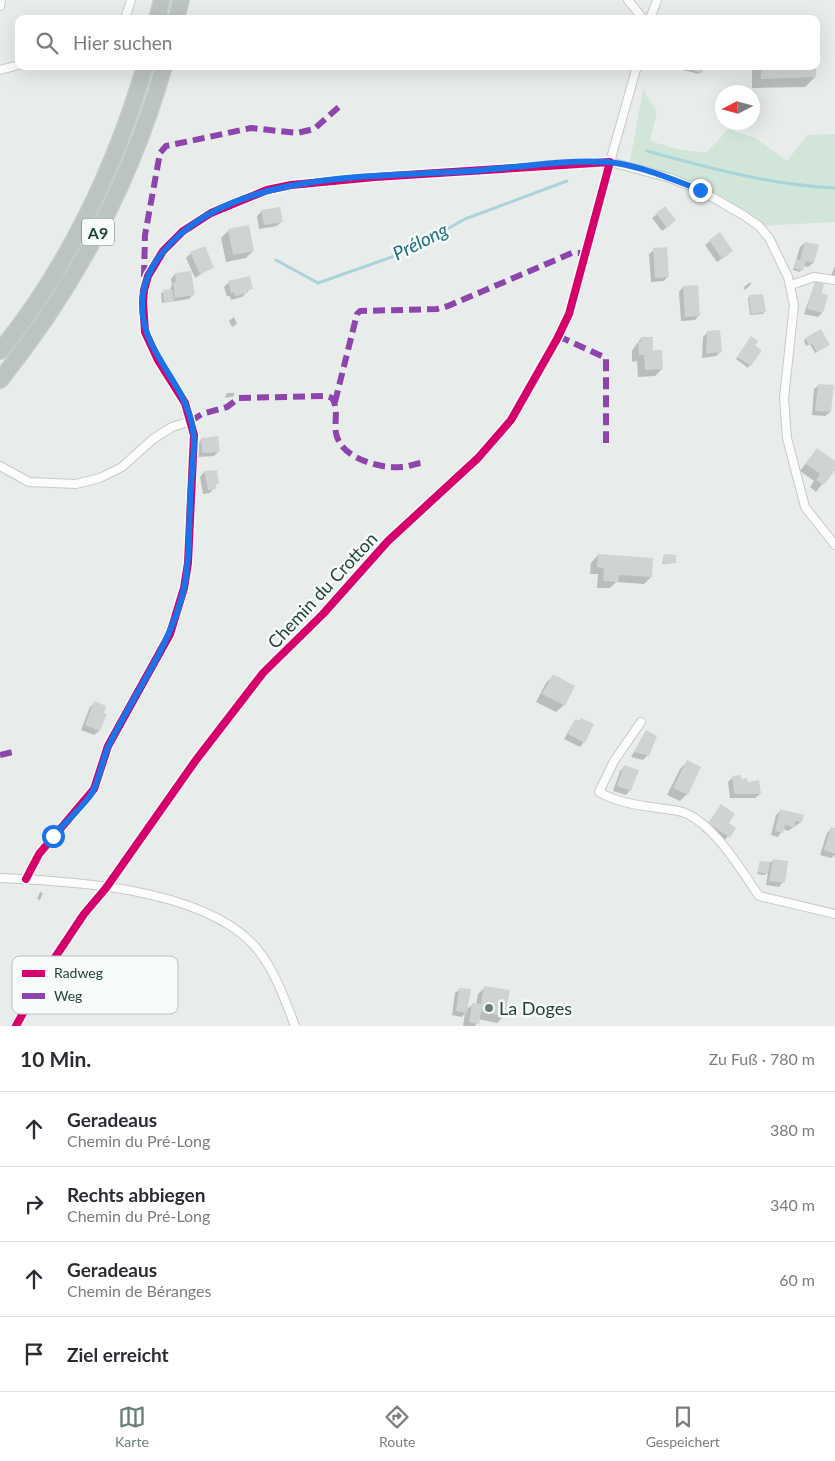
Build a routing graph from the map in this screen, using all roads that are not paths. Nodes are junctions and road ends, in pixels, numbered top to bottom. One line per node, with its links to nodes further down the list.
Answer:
1 (1, 0): 7 (street)
2 (132, 0): 8 (street)
3 (162, 0): 9 (highway)
4 (180, 0): 10 (highway)
5 (628, 0): 11 (street)
6 (657, 0): 12 (street)
7 (0, 6)
8 (126, 15)
9 (158, 15)
10 (177, 15)
11 (640, 15)
12 (651, 15)
13 (15, 66): 14 (street)
14 (0, 70)
15 (144, 70): 21 (highway, A9)
16 (163, 70): 22 (highway, A9)
17 (636, 70): 18 (street, Chemin du Crotton)
18 (610, 162): 20 (street); 23 (street); 29 (street, Chemin du Crotton)
19 (835, 280): 20 (street)
20 (790, 285): 25 (street)
21 (0, 351)
22 (0, 380)
23 (191, 421): 24 (street); 28 (street)
24 (0, 466)
25 (835, 545)
26 (641, 722): 30 (street)
27 (0, 878): 28 (street)
28 (26, 879): 29 (street)
29 (106, 888): 31 (street, Chemin du Crotton); 34 (street)
30 (835, 914)
31 (56, 956)
32 (23, 1014): 33 (street, Chemin du Crotton)
33 (16, 1026)
34 (295, 1026)

